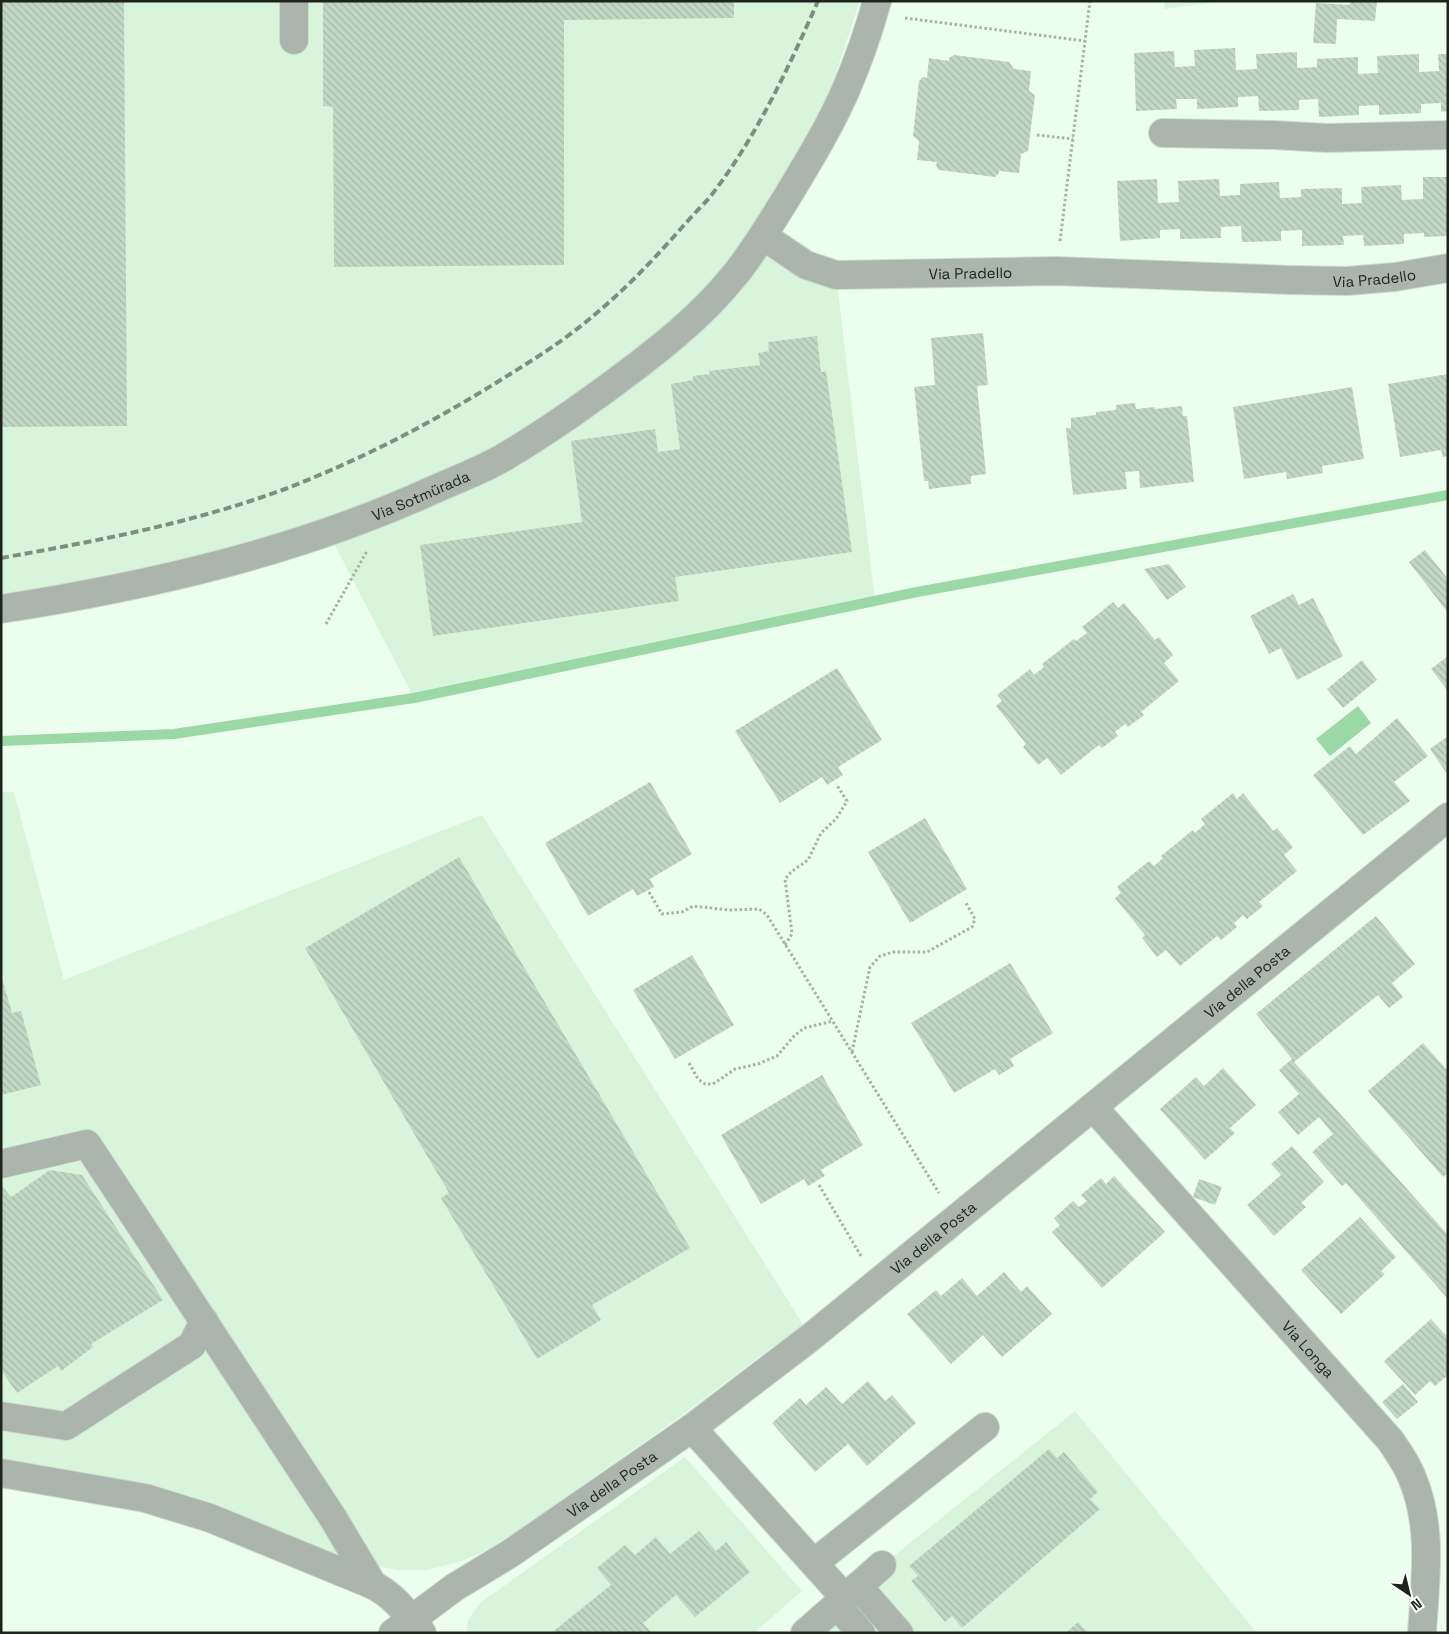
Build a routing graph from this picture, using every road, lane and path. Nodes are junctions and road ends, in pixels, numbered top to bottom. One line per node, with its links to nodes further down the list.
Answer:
1 (294, 1): 5 (street)
2 (877, 1): 11 (street)
3 (1090, 1): 6 (path)
4 (899, 17): 6 (path)
5 (294, 40)
6 (1085, 41): 10 (path)
7 (1164, 133): 9 (street)
8 (1037, 135): 10 (path)
9 (1448, 135)
10 (1073, 139): 13 (path)
11 (763, 236): 13 (street, Via Pradello); 15 (street, Via Sotmürada)
12 (1448, 268): 13 (street, Via Pradello)
13 (1056, 271)
14 (367, 550): 16 (path)
15 (1, 609)
16 (326, 624)
17 (836, 784): 21 (path)
18 (1448, 817): 25 (street, Via della Posta)
19 (649, 892): 21 (path)
20 (965, 901): 23 (path)
21 (785, 944): 22 (path)
22 (833, 1021): 23 (path); 24 (path)
23 (852, 1053): 28 (path)
24 (689, 1063)
25 (1093, 1107): 28 (street, Via della Posta); 43 (street, Via Longa)
26 (1, 1164): 30 (street)
27 (818, 1185): 29 (path)
28 (955, 1219): 29 (street, Via della Posta)
29 (879, 1281): 33 (street, Via della Posta)
30 (204, 1321): 31 (street); 37 (street)
31 (1, 1416)
32 (985, 1427): 35 (street)
33 (692, 1428): 35 (street); 39 (street, Via della Posta)
34 (1, 1473): 37 (street)
35 (814, 1563): 38 (street)
36 (882, 1565): 38 (street)
37 (373, 1584): 39 (street)
38 (847, 1596): 40 (street); 41 (street); 42 (street)
39 (409, 1628)
40 (805, 1633)
41 (861, 1633)
42 (900, 1633)
43 (1422, 1633)

